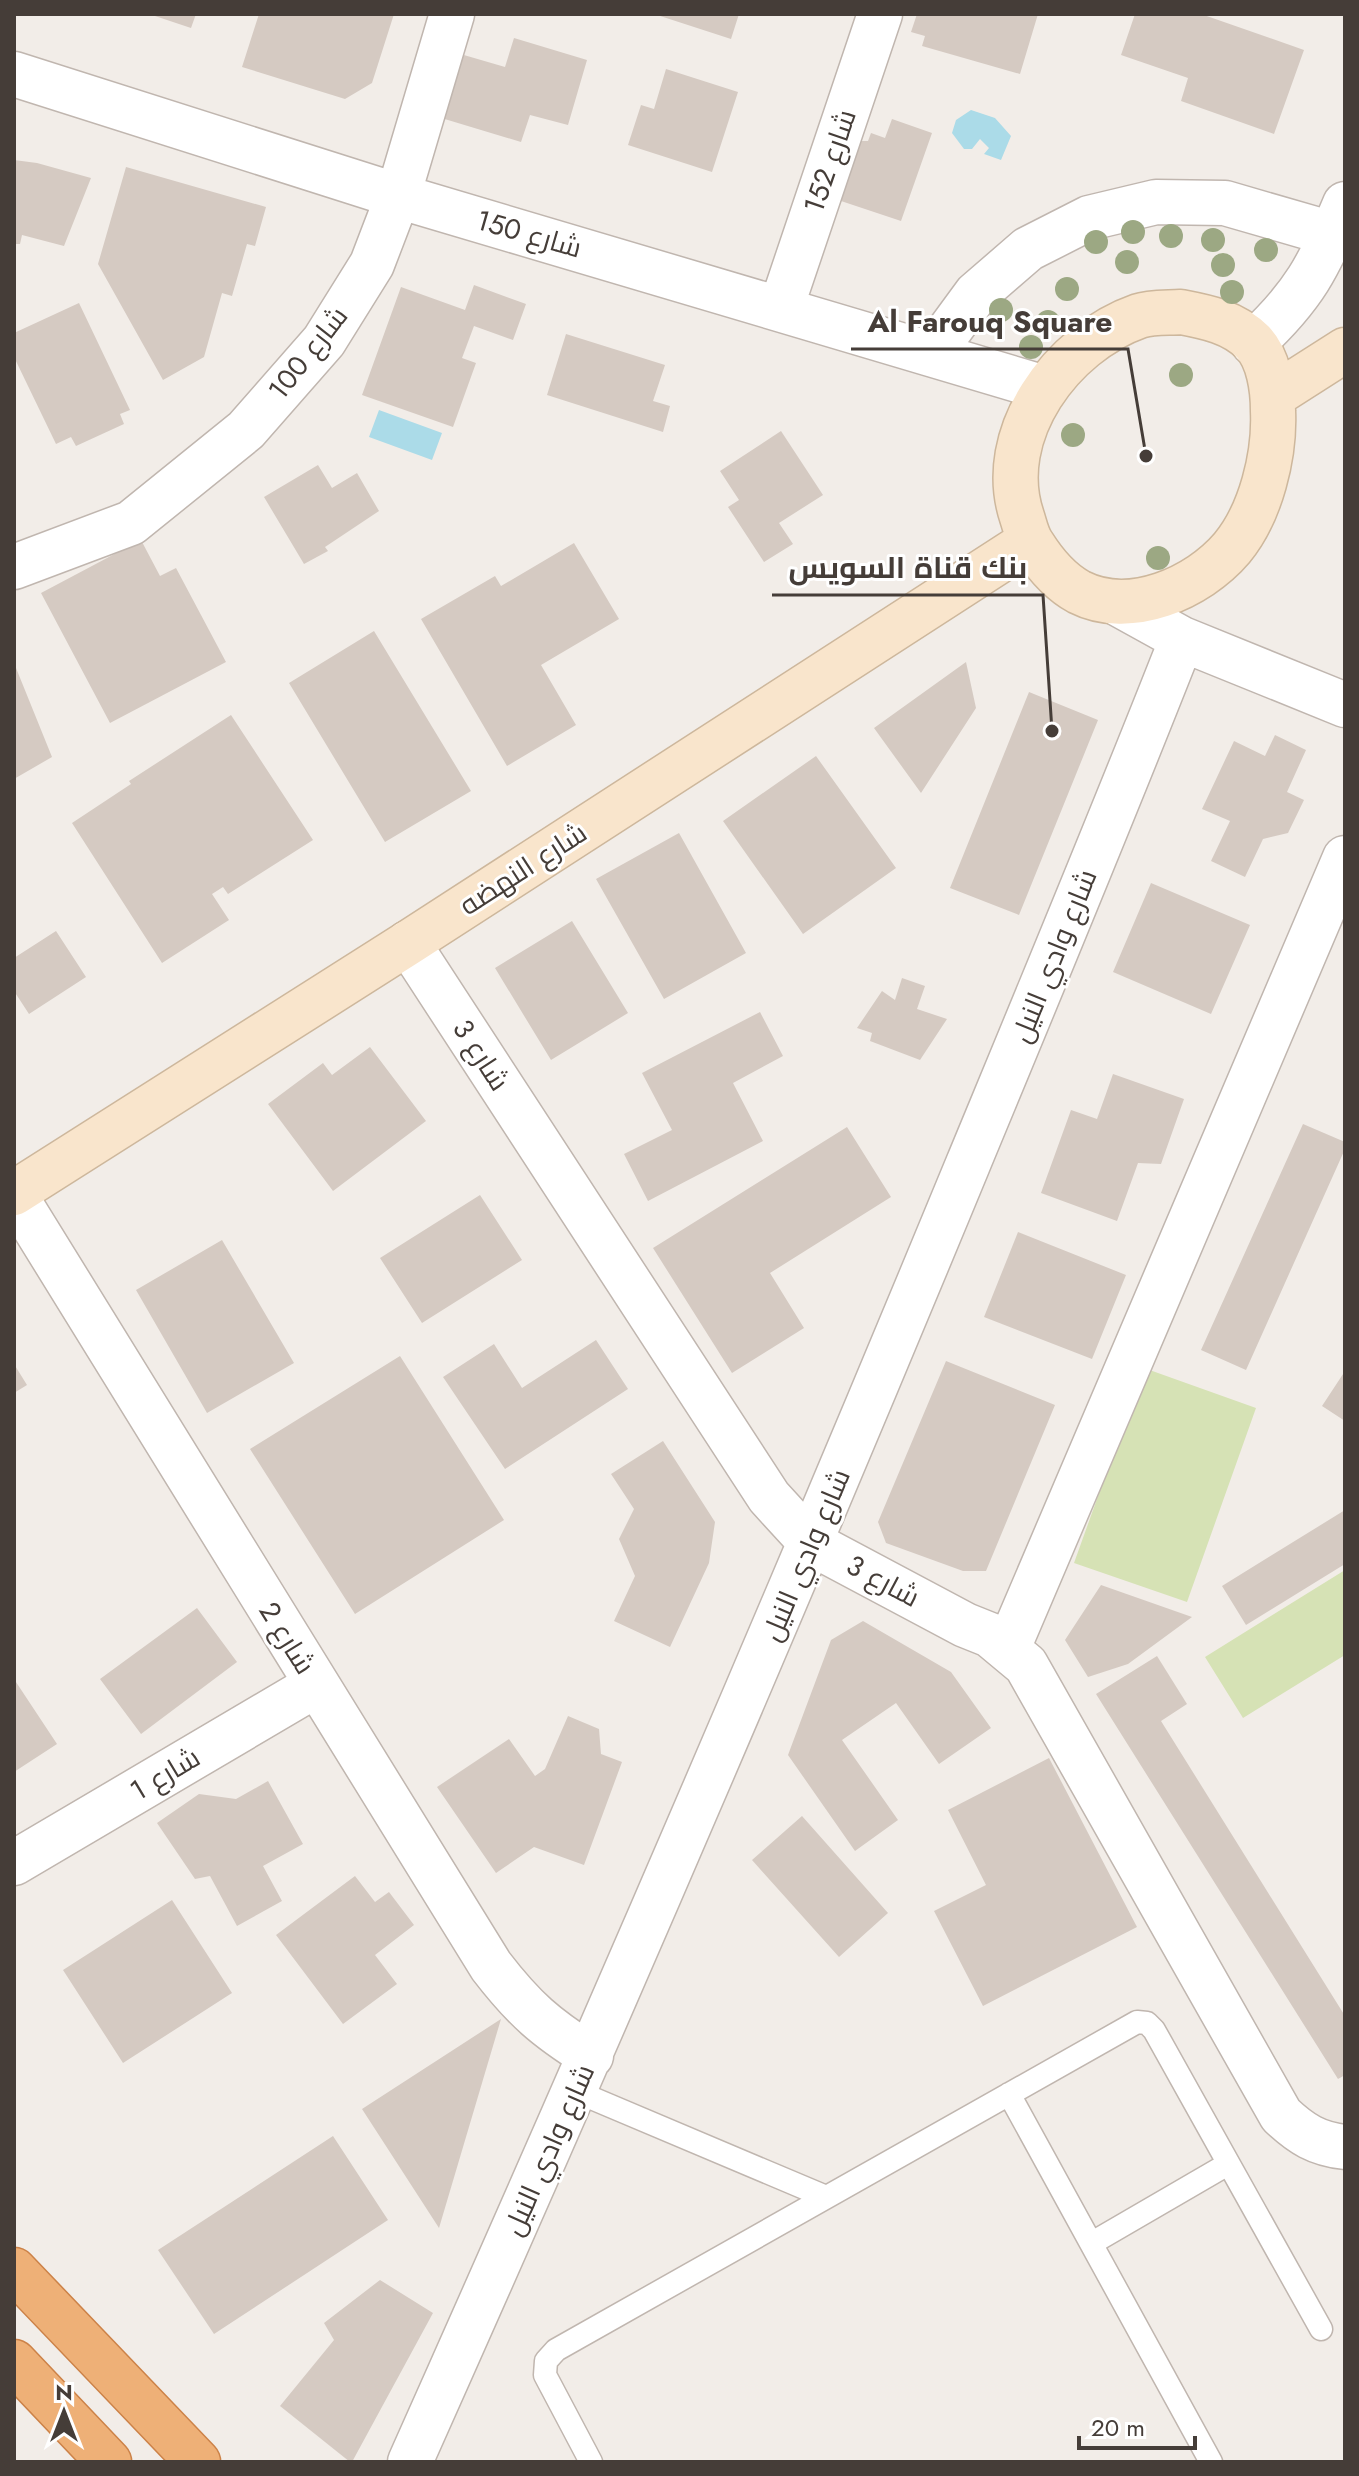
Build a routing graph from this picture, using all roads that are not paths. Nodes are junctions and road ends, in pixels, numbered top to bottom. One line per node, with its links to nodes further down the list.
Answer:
1 (452, 14): 4 (street, شارع 100)
2 (880, 14): 6 (street, شارع 152)
3 (14, 74): 4 (street, شارع 150)
4 (398, 196): 6 (street, شارع 150); 13 (street, شارع 100)
5 (1339, 219): 7 (street); 9 (street)
6 (781, 308): 9 (street, شارع 150)
7 (1253, 343): 10 (main road); 11 (main road)
8 (1345, 350): 11 (main road)
9 (932, 354): 10 (street, شارع 150)
10 (1045, 388): 12 (main road)
11 (1273, 396): 14 (main road)
12 (1030, 541): 14 (main road); 18 (main road, شارع النهضه)
13 (14, 567)
14 (1115, 602): 15 (street)
15 (1182, 639): 16 (street); 20 (street, شارع وادي النيل)
16 (1345, 705)
17 (1345, 858): 21 (street)
18 (408, 943): 19 (main road, شارع النهضه); 20 (street, شارع 3)
19 (14, 1193): 22 (street, شارع 2)
20 (811, 1543): 21 (street, شارع 3); 24 (street, شارع وادي النيل)
21 (1008, 1648): 26 (street, شارع 3)
22 (316, 1685): 23 (street, شارع 1); 24 (street, شارع 2)
23 (14, 1863)
24 (583, 2073): 28 (lane); 35 (street, شارع وادي النيل)
25 (1009, 2094): 27 (lane); 28 (lane); 29 (lane)
26 (1345, 2147)
27 (1228, 2164): 29 (lane); 31 (lane)
28 (826, 2197): 36 (lane)
29 (1092, 2243): 37 (lane)
30 (14, 2270): 34 (highway)
31 (1321, 2329)
32 (14, 2362): 33 (highway)
33 (109, 2462)
34 (198, 2462)
35 (410, 2462)
36 (591, 2462)
37 (1211, 2462)

